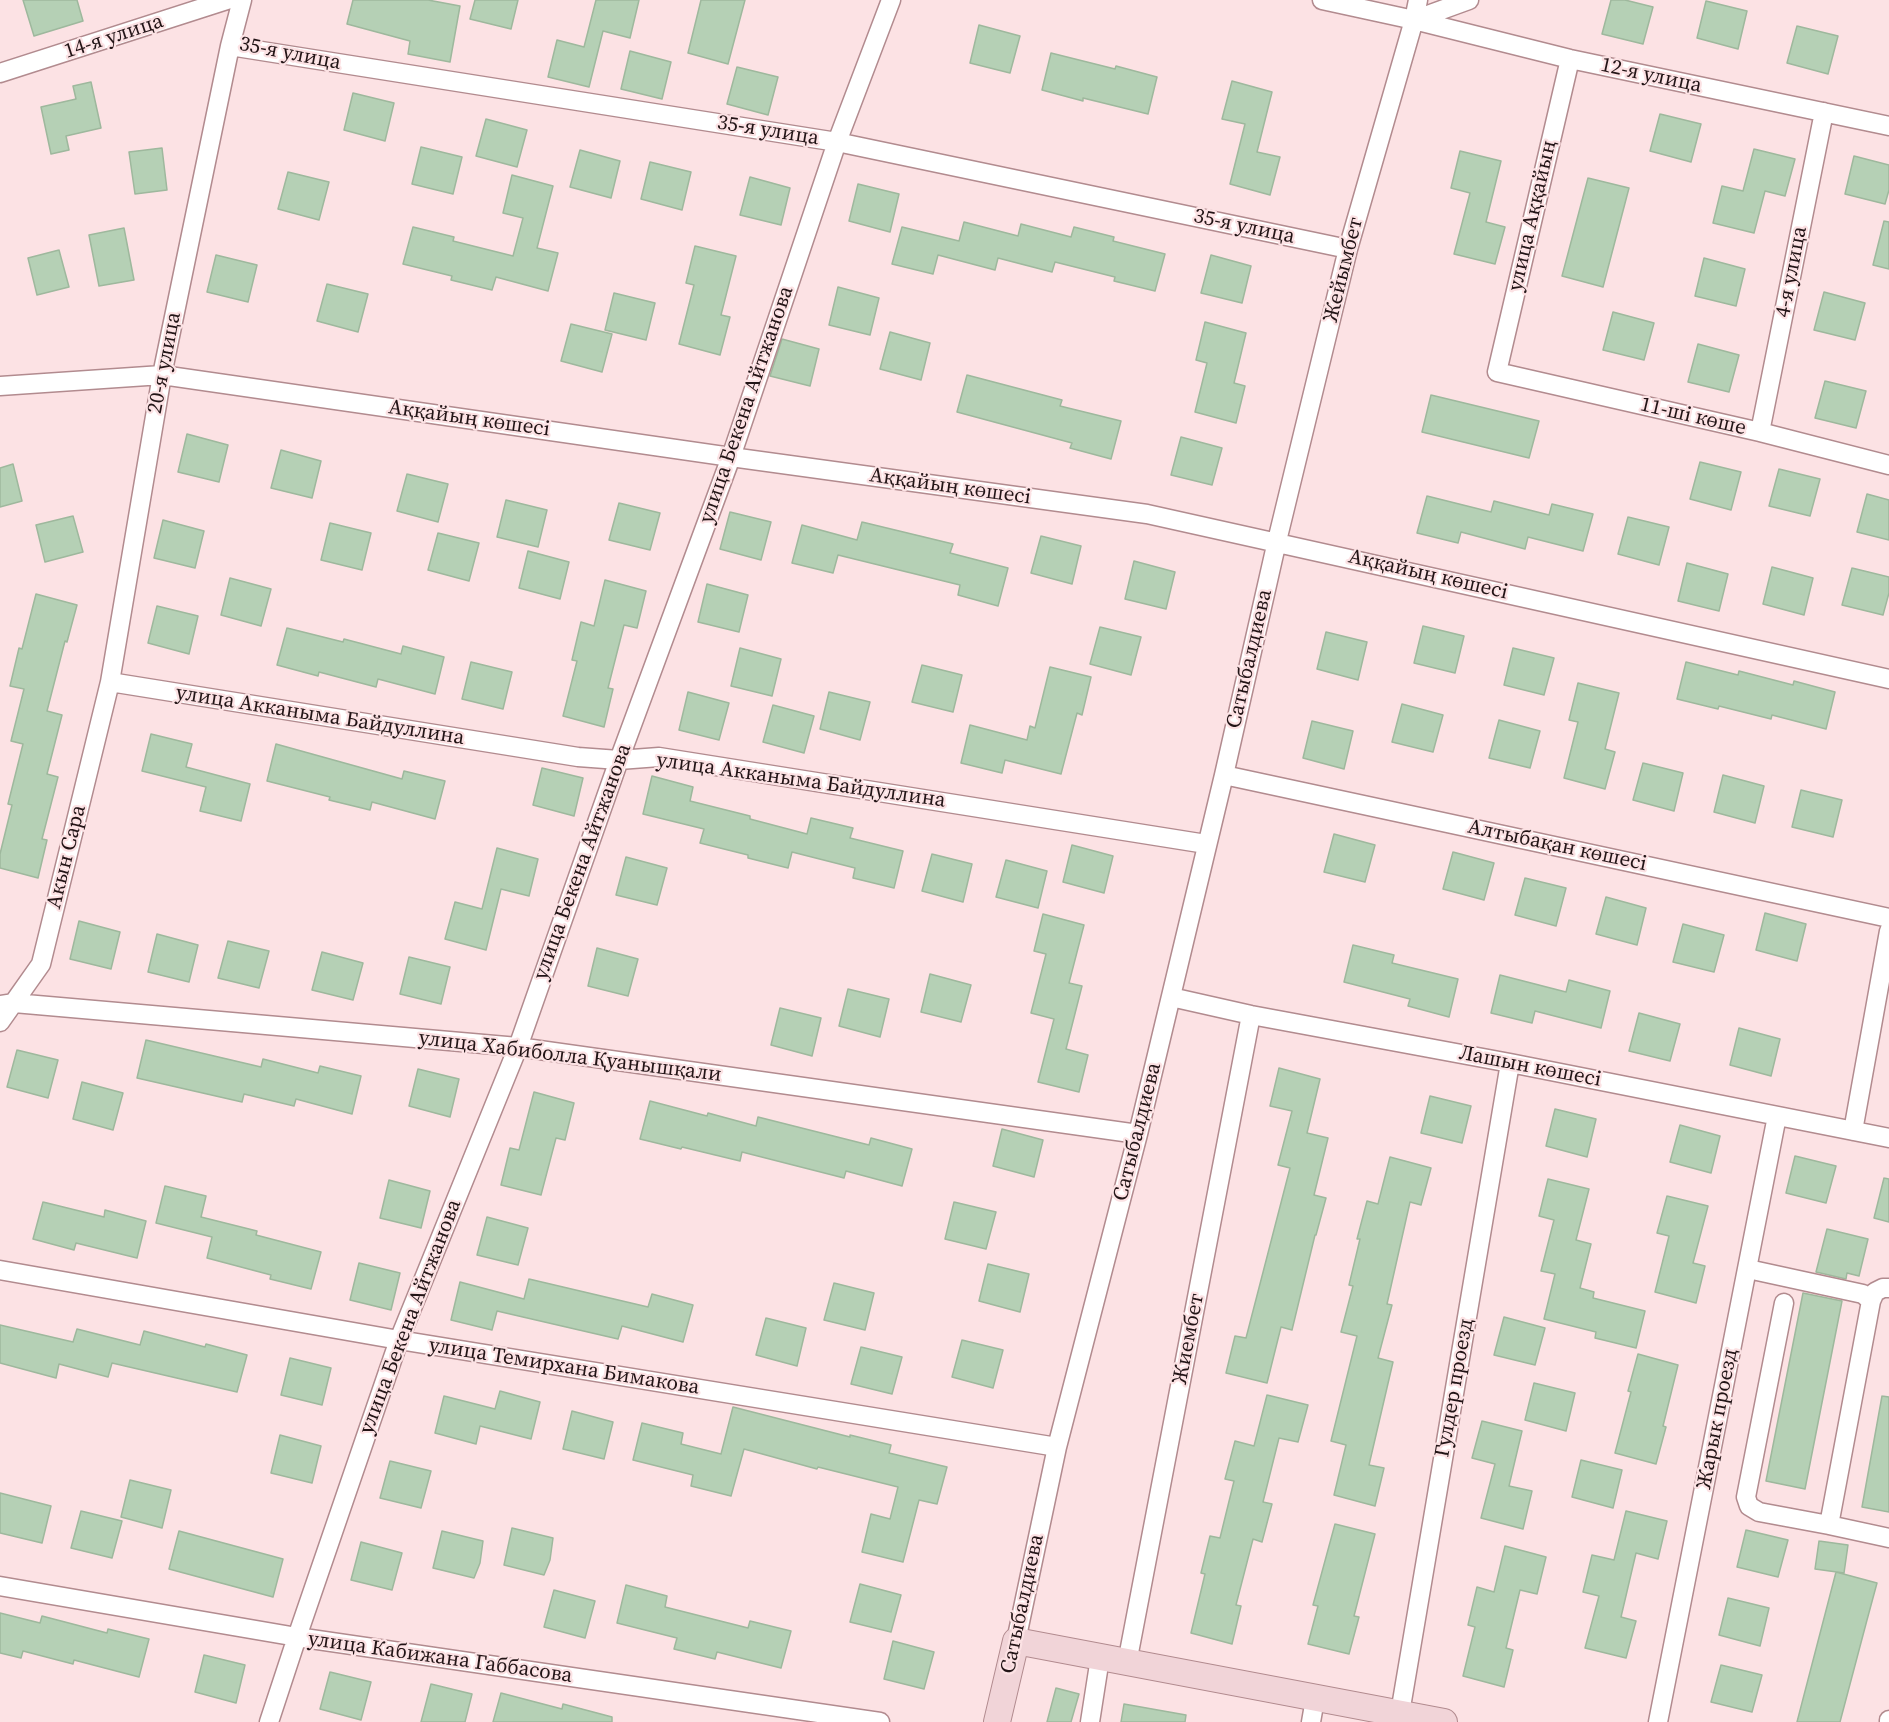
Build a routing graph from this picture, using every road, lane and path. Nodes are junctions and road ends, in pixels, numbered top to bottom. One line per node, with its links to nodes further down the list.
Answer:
1 (227, 0): 10 (street, 14-я улица)
2 (242, 0): 8 (street, 35-я улица)
3 (891, 0): 13 (street, улица Бекена Айтжанова)
4 (1322, 0): 7 (street, 12-я улица)
5 (1418, 0): 7 (street, Жейымбет)
6 (1469, 0): 7 (street)
7 (1414, 20): 9 (street, 12-я улица); 14 (street, Жейымбет)
8 (230, 46): 13 (street, 35-я улица); 16 (street, 20-я улица)
9 (1570, 59): 11 (street, 12-я улица); 15 (street, улица Аққайың)
10 (0, 73)
11 (1824, 112): 12 (street, 12-я улица); 18 (street, 4-я улица)
12 (1889, 126)
13 (837, 142): 14 (street, 35-я улица); 19 (street, улица Бекена Айтжанова)
14 (1348, 249): 21 (street, Жейымбет)
15 (1497, 372): 18 (street, 11-ші көше)
16 (162, 375): 17 (street, Аққайың көшесі); 19 (street, Аққайың көшесі); 23 (street, 20-я улица)
17 (0, 386)
18 (1760, 432): 20 (street, 11-ші көше)
19 (730, 457): 21 (street, Аққайың көшесі); 24 (street, улица Бекена Айтжанова)
20 (1889, 465)
21 (1277, 541): 22 (street, Аққайың көшесі); 25 (street, Сатыбалдиева)
22 (1889, 678)
23 (110, 682): 24 (street, улица Акканыма Байдуллина); 30 (street, Акын Сара)
24 (619, 760): 26 (street, улица Акканыма Байдуллина); 33 (street, улица Бекена Айтжанова)
25 (1224, 775): 26 (street, Сатыбалдиева); 27 (street, Алтыбақан көшесі)
26 (1206, 844): 29 (street, Сатыбалдиева)
27 (1889, 918)
28 (1889, 931): 36 (street)
29 (1171, 997): 31 (street, Лашын көшесі); 37 (street, Сатыбалдиева)
30 (7, 1004): 32 (street, Акын Сара); 33 (street, улица Хабиболла Қуанышқали)
31 (1251, 1015): 34 (street, Лашын көшесі); 52 (street, Жиембет)
32 (0, 1022)
33 (518, 1047): 37 (street, улица Хабиболла Қуанышқали); 44 (street, улица Бекена Айтжанова)
34 (1509, 1063): 35 (street, Лашын көшесі); 54 (street, Гулдер проезд)
35 (1777, 1116): 36 (street, Лашын көшесі); 39 (street, Жарык проезд)
36 (1853, 1131): 38 (street, Лашын көшесі)
37 (1138, 1134): 45 (street, Сатыбалдиева)
38 (1889, 1138)
39 (1748, 1269): 42 (street); 60 (street, Жарык проезд)
40 (0, 1270): 44 (street, улица Темирхана Бимакова)
41 (1889, 1288): 42 (street)
42 (1871, 1301): 46 (street)
43 (1784, 1303): 46 (street)
44 (399, 1340): 45 (street, улица Темирхана Бимакова); 49 (street, улица Бекена Айтжанова)
45 (1057, 1448): 50 (street, Сатыбалдиева)
46 (1829, 1525): 47 (street)
47 (1889, 1538)
48 (0, 1586): 49 (street, улица Кабижана Габбасова)
49 (297, 1637): 55 (street, улица Бекена Айтжанова); 56 (street, улица Кабижана Габбасова)
50 (1016, 1641): 51 (street); 57 (street, Сатыбалдиева)
51 (1100, 1658): 52 (street); 58 (street)
52 (1127, 1663): 53 (street)
53 (1313, 1710): 54 (street)
54 (1400, 1713): 59 (street)
55 (269, 1722)
56 (880, 1722)
57 (997, 1722)
58 (1090, 1722)
59 (1444, 1722)
60 (1658, 1722)

